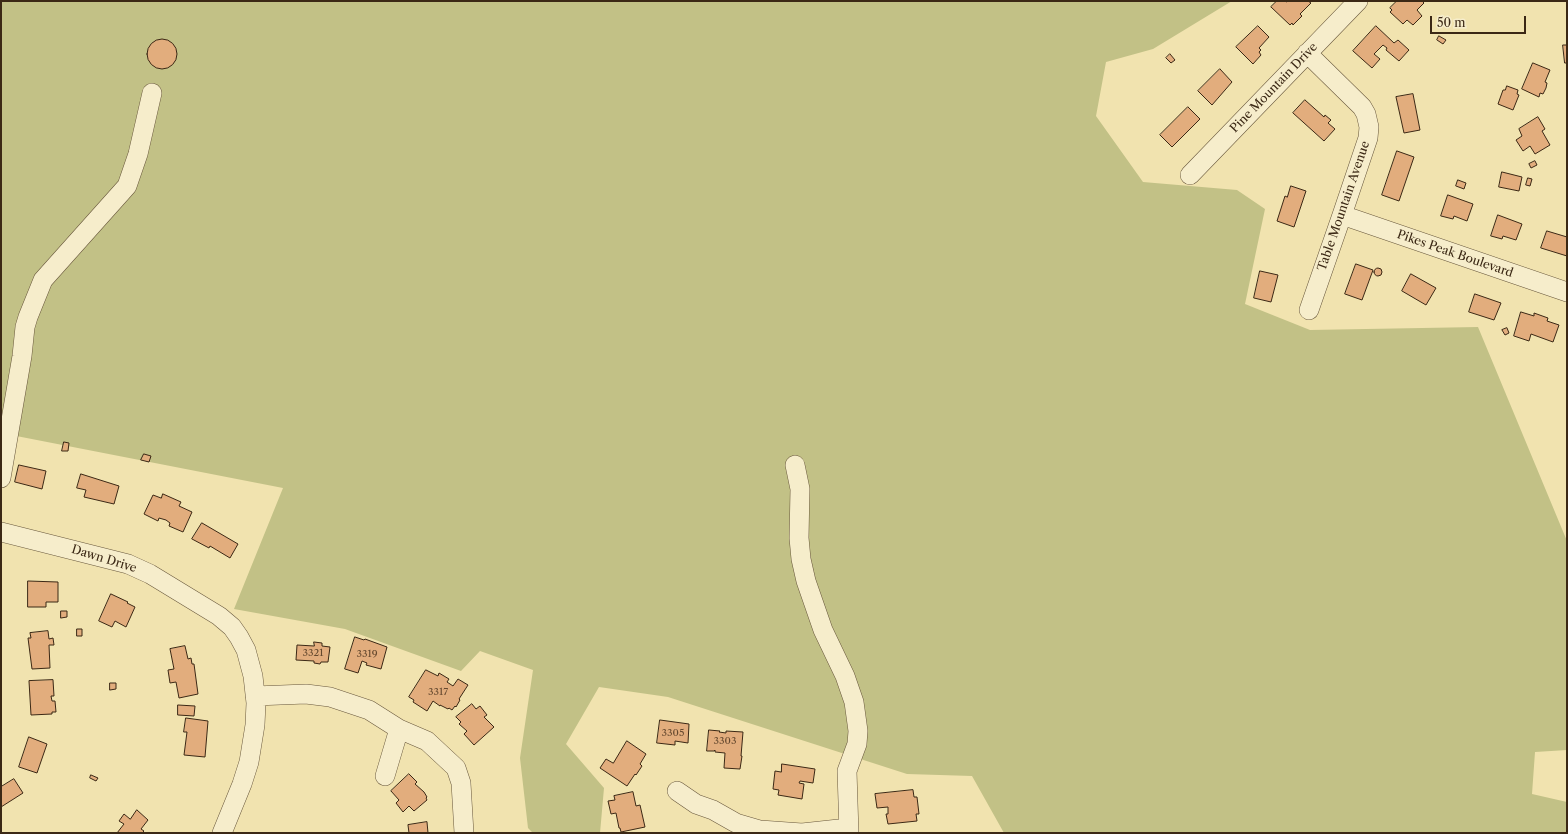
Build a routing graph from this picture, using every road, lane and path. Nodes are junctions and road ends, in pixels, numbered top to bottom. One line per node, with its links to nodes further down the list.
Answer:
1 (1358, 1): 2 (street, Pine Mountain Drive)
2 (1307, 53): 4 (street, Pine Mountain Drive); 5 (street, Table Mountain Avenue)
3 (152, 93): 9 (street)
4 (1190, 175)
5 (1342, 215): 6 (street, Pikes Peak Boulevard); 7 (street, Table Mountain Avenue)
6 (1567, 292)
7 (1309, 310)
8 (794, 464): 15 (street)
9 (1, 478)
10 (1, 532): 11 (street, Dawn Drive)
11 (255, 696): 12 (street); 16 (street, Dawn Drive)
12 (399, 729): 13 (street); 17 (street)
13 (385, 776)
14 (677, 792): 15 (street)
15 (848, 830)
16 (222, 833)
17 (464, 833)

